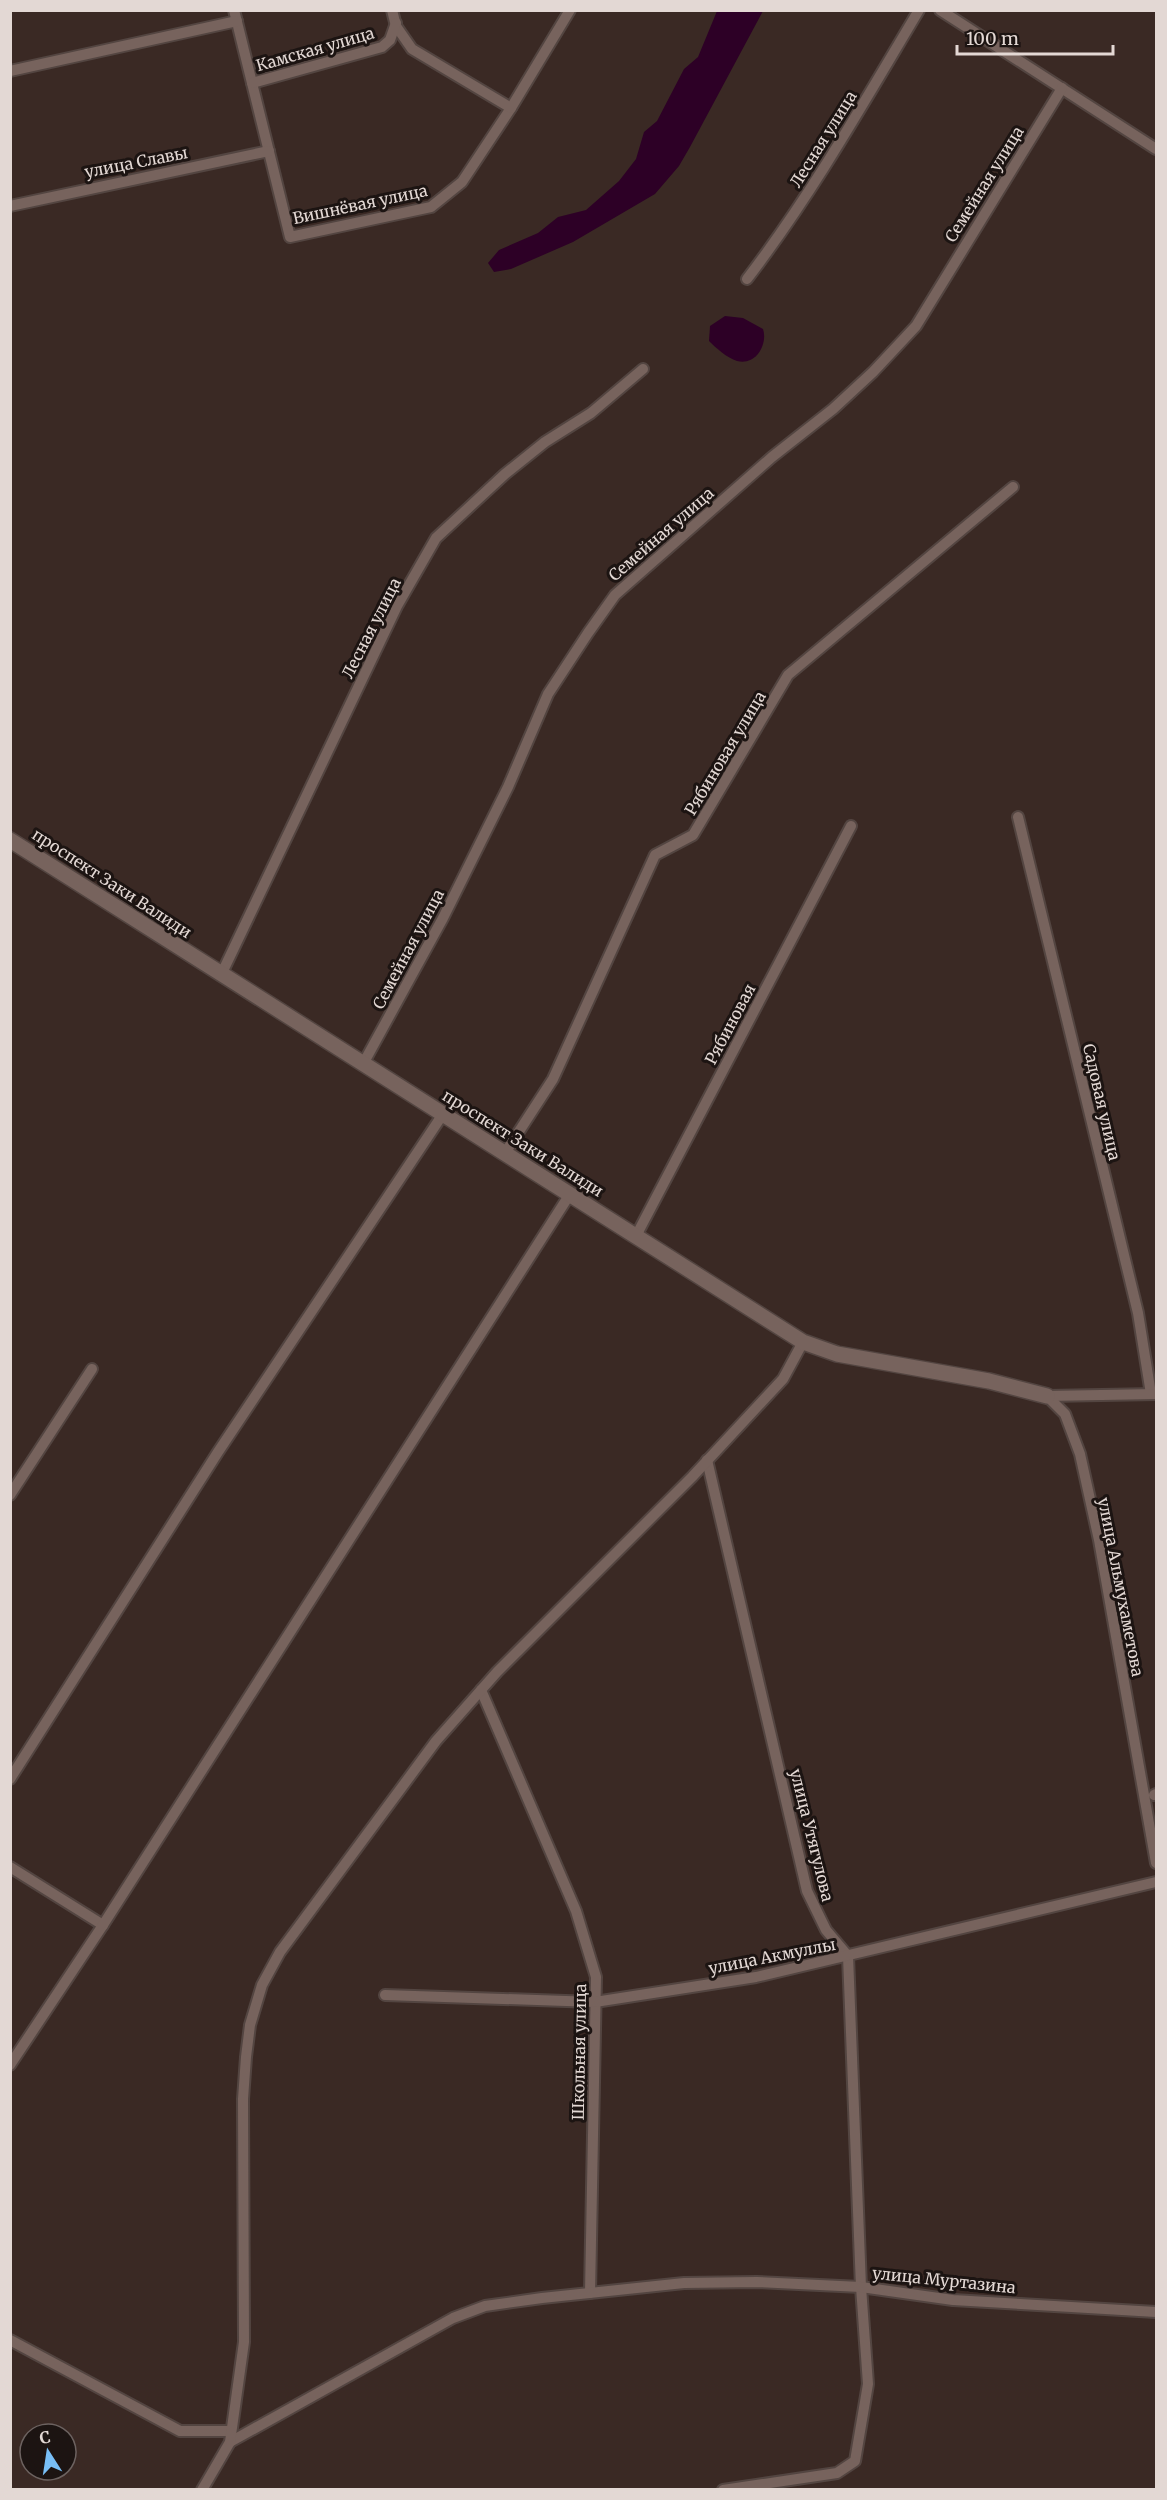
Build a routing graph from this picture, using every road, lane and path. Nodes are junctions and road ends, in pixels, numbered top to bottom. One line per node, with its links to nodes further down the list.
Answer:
1 (394, 10): 6 (street)
2 (570, 10): 10 (street)
3 (919, 10): 14 (street, Лесная улица)
4 (940, 10): 9 (street)
5 (236, 16): 7 (street); 8 (street, Вишнёвая улица)
6 (396, 26): 8 (street, Камская улица); 10 (street)
7 (10, 71)
8 (252, 83): 12 (street, Вишнёвая улица)
9 (1062, 88): 11 (street); 21 (street, Семейная улица)
10 (511, 108): 12 (street, Вишнёвая улица)
11 (1156, 149)
12 (269, 151): 13 (street, улица Славы)
13 (10, 206)
14 (747, 279)
15 (642, 369): 20 (street, Лесная улица)
16 (1013, 487): 23 (street, Рябиновая улица)
17 (1018, 817): 28 (street, Садовая улица)
18 (851, 826): 25 (street, Рябиновая)
19 (10, 840): 20 (street, проспект Заки Валиди)
20 (221, 975): 21 (street, проспект Заки Валиди)
21 (363, 1064): 22 (street, проспект Заки Валиди)
22 (443, 1114): 23 (street, проспект Заки Валиди); 33 (street)
23 (505, 1153): 24 (street, проспект Заки Валиди)
24 (570, 1194): 25 (street, проспект Заки Валиди); 37 (street)
25 (636, 1236): 26 (street, проспект Заки Валиди)
26 (803, 1342): 29 (street, проспект Заки Валиди); 30 (street)
27 (92, 1369): 31 (street)
28 (1154, 1389): 29 (street)
29 (1047, 1396): 34 (street, улица Альмухаметова)
30 (707, 1460): 32 (street); 38 (street, улица Утягулова)
31 (10, 1495)
32 (481, 1690): 40 (street, Школьная улица); 46 (street)
33 (10, 1779)
34 (1156, 1863)
35 (10, 1867): 37 (street)
36 (1156, 1882): 38 (street, улица Акмуллы)
37 (103, 1925): 41 (street)
38 (848, 1956): 40 (street, улица Акмуллы); 42 (street)
39 (385, 1995): 40 (street, улица Акмуллы)
40 (595, 2002): 43 (street, Школьная улица)
41 (10, 2065)
42 (861, 2287): 43 (street); 44 (street, улица Муртазина); 48 (street, улица Муртазина)
43 (590, 2293): 46 (street)
44 (1156, 2312)
45 (10, 2340): 46 (street)
46 (230, 2436): 47 (street)
47 (202, 2490)
48 (723, 2490)

